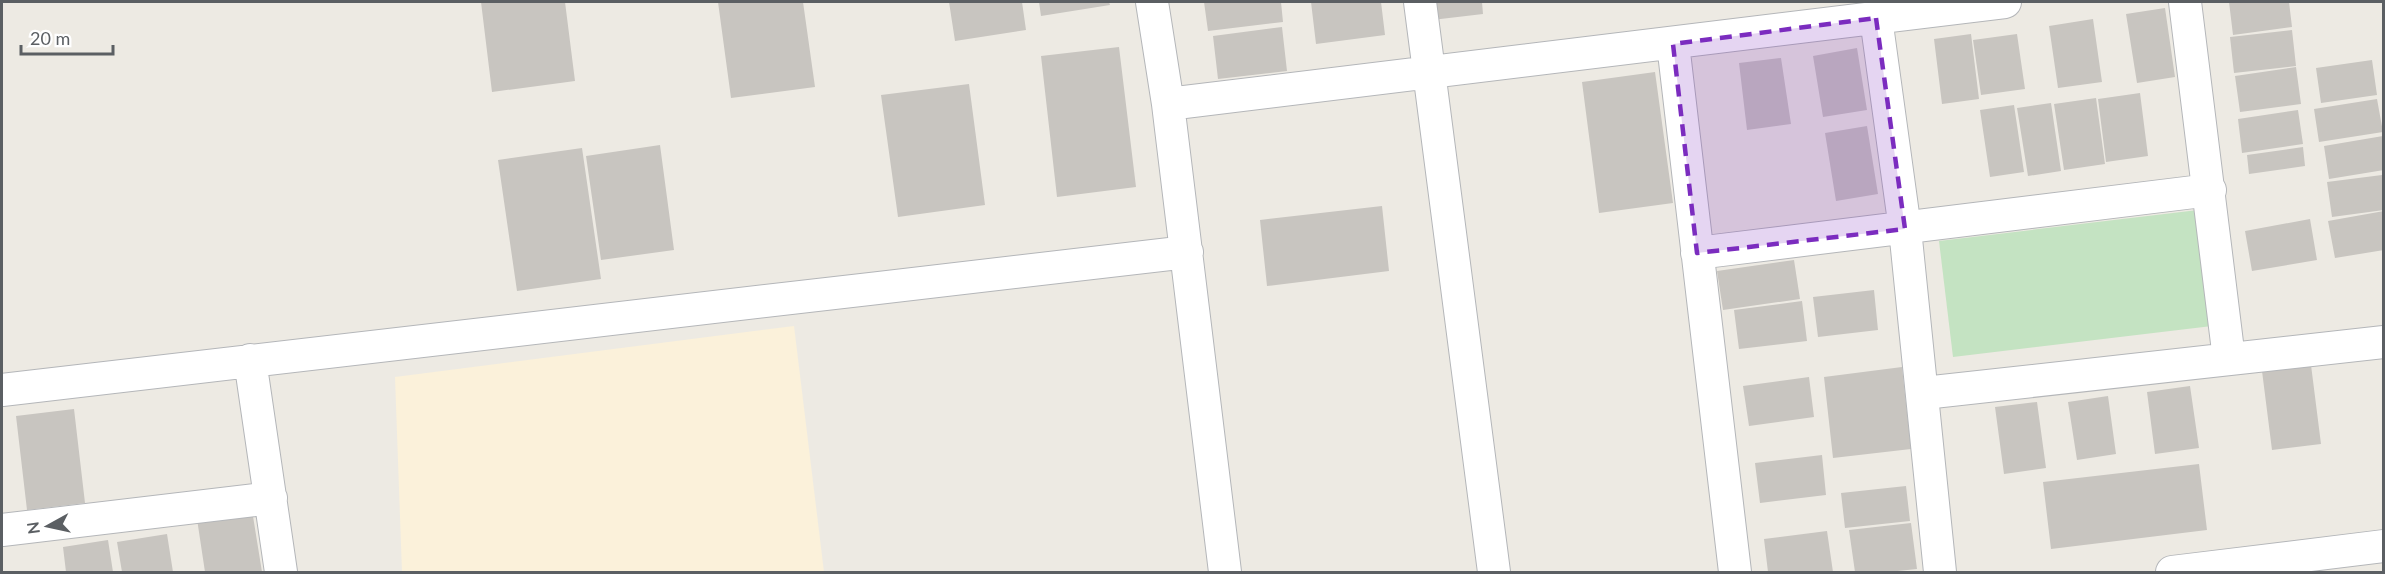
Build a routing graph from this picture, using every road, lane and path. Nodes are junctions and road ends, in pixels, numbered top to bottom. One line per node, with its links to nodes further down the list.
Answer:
1 (1152, 2): 8 (street)
2 (1420, 2): 7 (street)
3 (2005, 2): 5 (street)
4 (2186, 2): 9 (street)
5 (1876, 18): 6 (street); 10 (street)
6 (1673, 44): 7 (street); 12 (street)
7 (1429, 73): 8 (street); 23 (street)
8 (1168, 104): 11 (street)
9 (2210, 190): 10 (street); 14 (street)
10 (1905, 229): 12 (street); 17 (street)
11 (1187, 252): 15 (street); 22 (street)
12 (1697, 253): 24 (street)
13 (2384, 342): 14 (street)
14 (2229, 358): 17 (street)
15 (250, 360): 16 (street); 18 (street)
16 (2, 390)
17 (1923, 393): 25 (street)
18 (271, 498): 19 (street); 21 (street)
19 (2, 530)
20 (2384, 546): 26 (street)
21 (281, 573)
22 (1225, 573)
23 (1494, 573)
24 (1735, 573)
25 (1940, 573)
26 (2172, 573)

